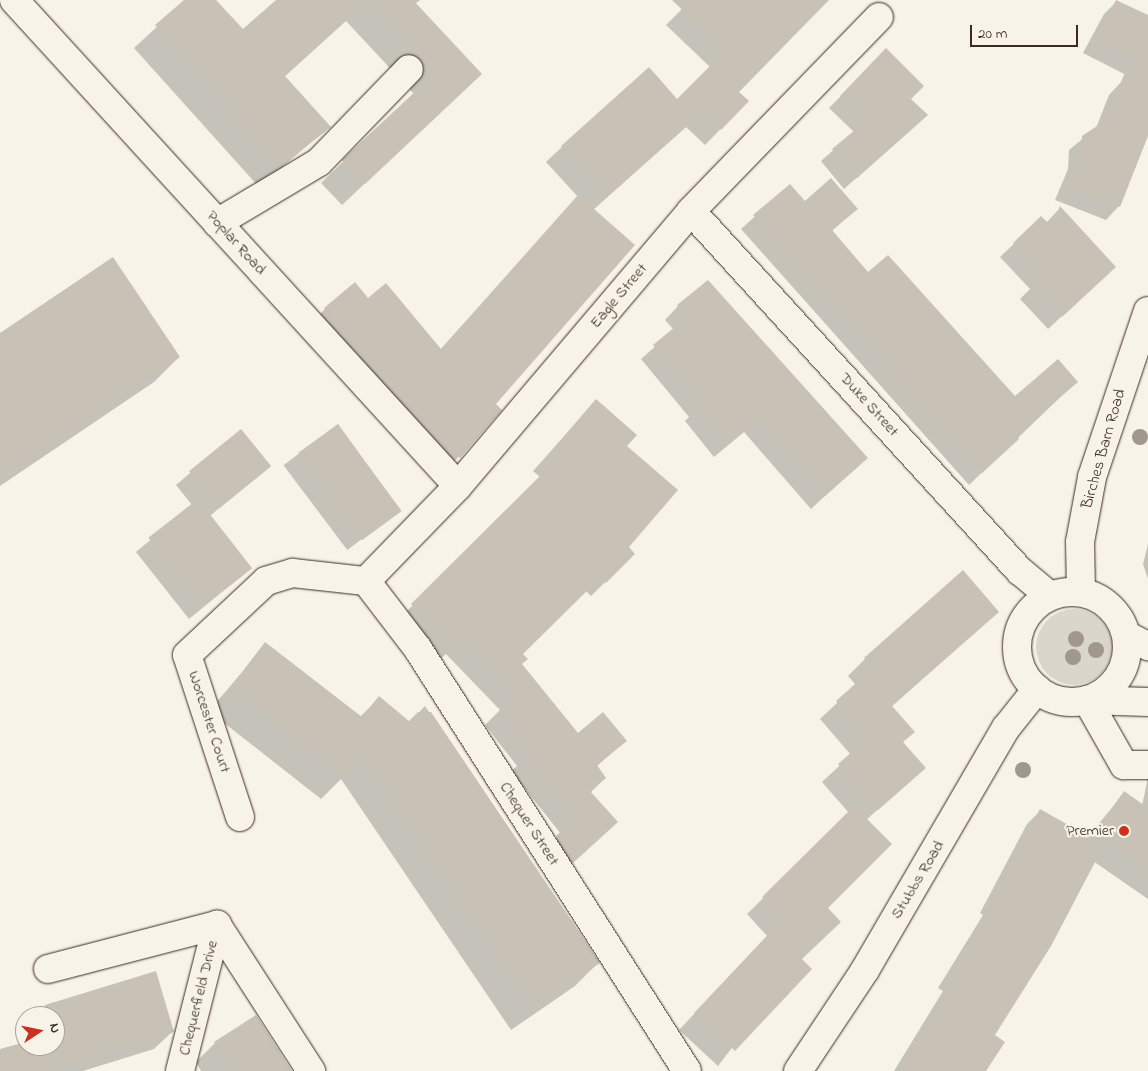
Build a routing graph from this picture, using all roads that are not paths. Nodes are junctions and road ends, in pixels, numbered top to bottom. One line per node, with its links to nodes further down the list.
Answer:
1 (14, 0): 5 (street, Poplar Road)
2 (879, 17): 4 (street, Eagle Street)
3 (410, 69): 5 (street)
4 (691, 212): 7 (street, Eagle Street); 10 (street, Duke Street)
5 (217, 222): 7 (street, Poplar Road)
6 (1148, 311): 9 (street, Birches Barn Road)
7 (458, 486): 8 (street, Eagle Street)
8 (366, 581): 16 (street, Worcester Court); 21 (street, Chequer Street)
9 (1081, 592): 10 (street); 11 (street)
10 (1050, 596): 12 (street)
11 (1137, 641): 13 (street)
12 (1037, 689): 13 (street); 22 (street, Stubbs Road)
13 (1087, 700): 14 (street); 15 (street)
14 (1148, 702)
15 (1148, 765)
16 (240, 817)
17 (217, 925): 18 (street); 19 (street, Chequerfield Drive); 20 (street)
18 (48, 969)
19 (180, 1071)
20 (311, 1071)
21 (687, 1071)
22 (798, 1071)

